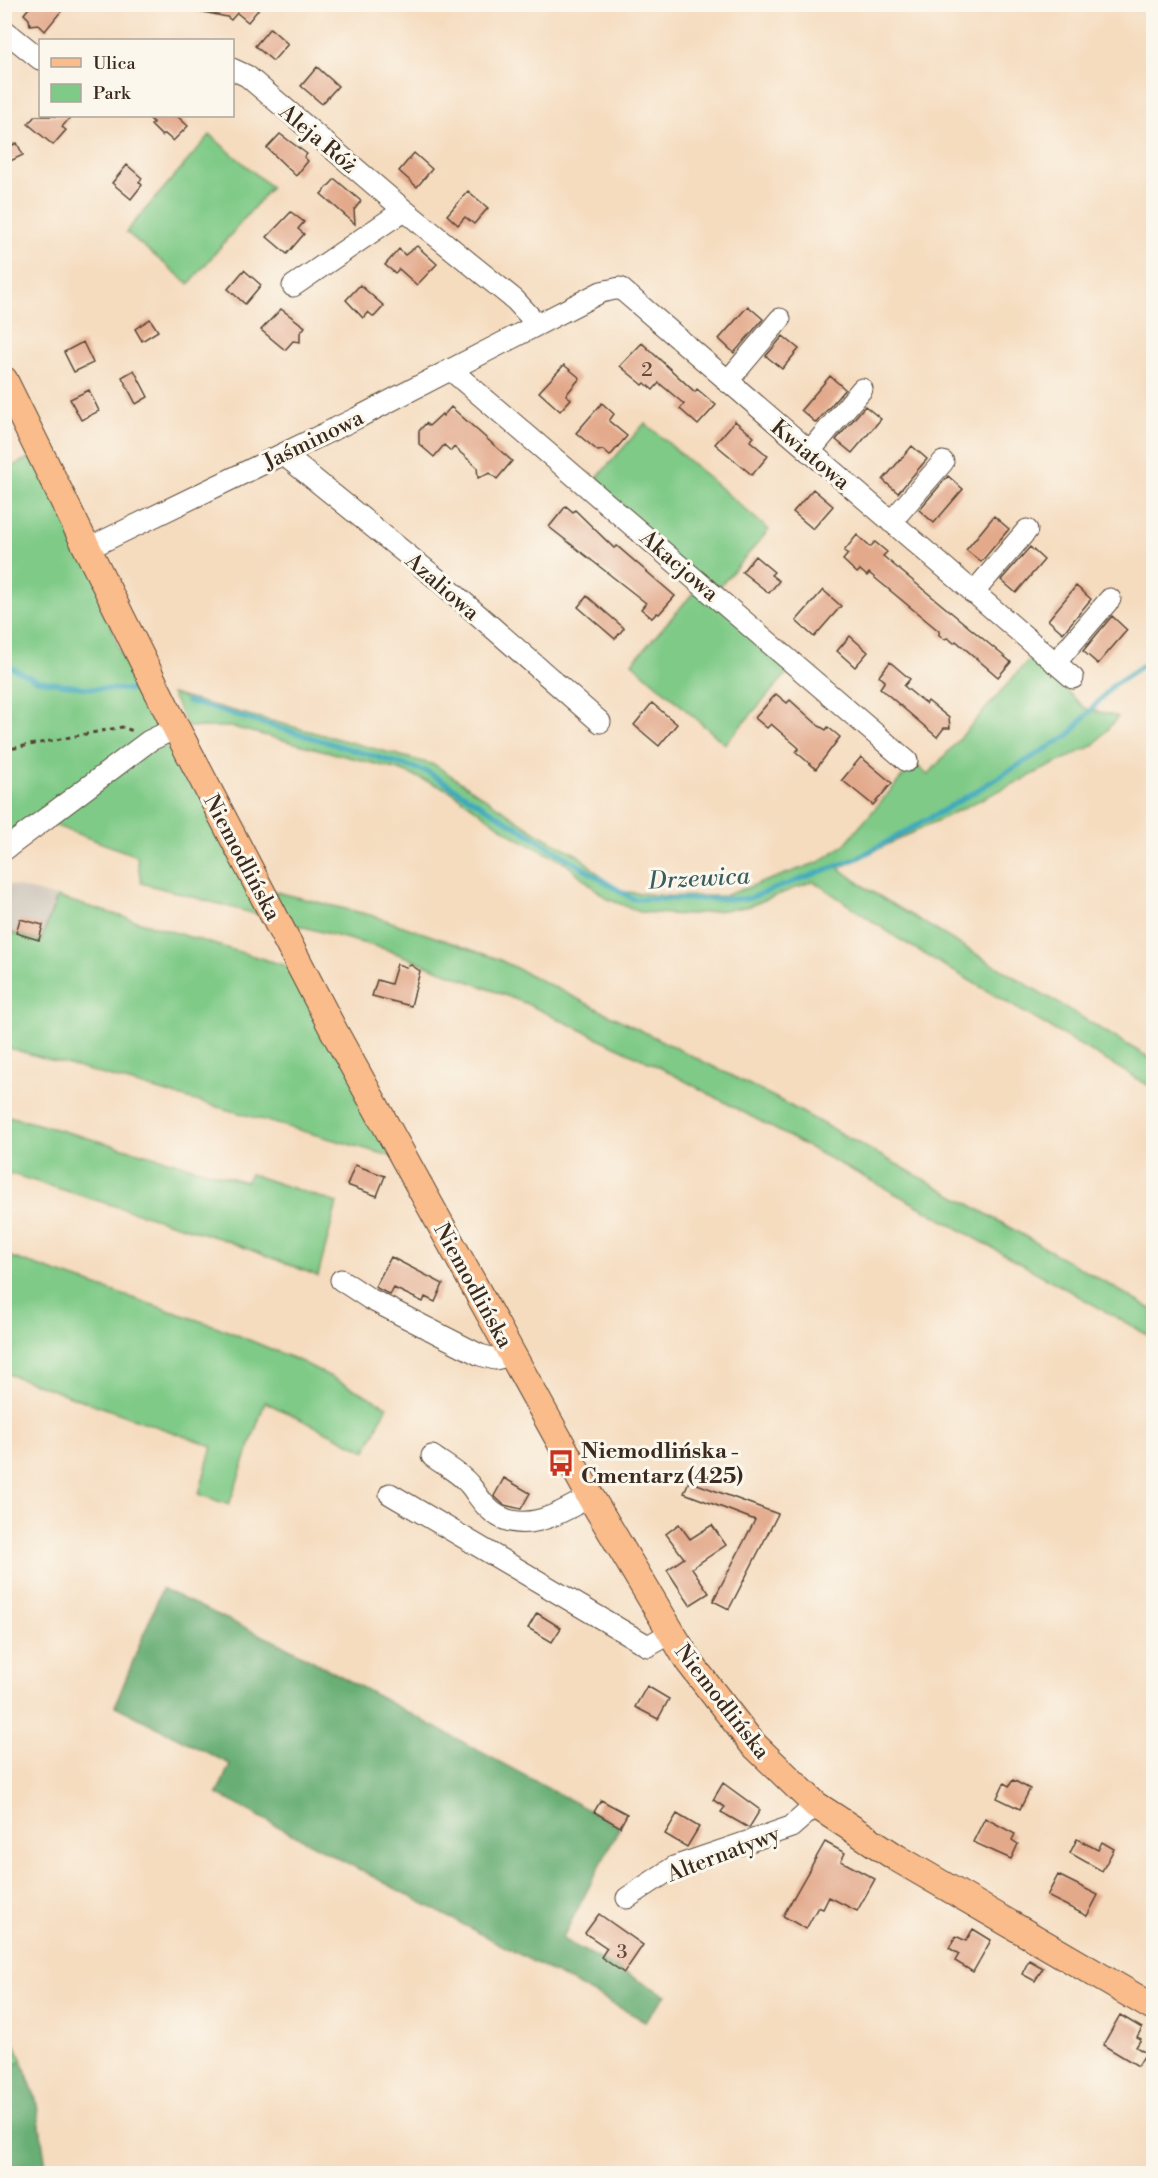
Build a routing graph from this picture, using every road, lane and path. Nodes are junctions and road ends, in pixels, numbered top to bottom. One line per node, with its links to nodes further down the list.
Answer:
1 (4, 30): 2 (street)
2 (39, 58)
3 (234, 70): 4 (street, Aleja Róż)
4 (404, 210): 5 (street); 7 (street, Aleja Róż)
5 (293, 286)
6 (780, 320): 10 (street)
7 (537, 324): 8 (street, Jaśminowa); 10 (street, Kwiatowa)
8 (451, 370): 13 (street, Jaśminowa); 25 (street, Akacjowa)
9 (4, 380): 17 (main road, Niemodlińska)
10 (727, 382): 12 (street, Kwiatowa)
11 (862, 389): 12 (street)
12 (809, 452): 15 (street, Kwiatowa)
13 (283, 453): 17 (street, Jaśminowa); 22 (street, Azaliowa)
14 (943, 462): 15 (street)
15 (891, 522): 18 (street, Kwiatowa)
16 (1027, 530): 18 (street)
17 (87, 549): 23 (main road, Niemodlińska)
18 (973, 593): 20 (street, Kwiatowa)
19 (1110, 599): 20 (street)
20 (1055, 663): 21 (street, Kwiatowa)
21 (1073, 678)
22 (600, 722)
23 (165, 733): 24 (path); 26 (street); 28 (main road, Niemodlińska)
24 (4, 750)
25 (907, 761)
26 (4, 850)
27 (341, 1280): 28 (street)
28 (512, 1355): 31 (main road, Niemodlińska)
29 (432, 1456): 31 (street)
30 (390, 1494): 32 (street)
31 (590, 1496): 32 (main road, Niemodlińska)
32 (671, 1633): 33 (main road, Niemodlińska)
33 (816, 1805): 34 (street, Alternatywy); 35 (main road, Niemodlińska)
34 (627, 1898)
35 (1154, 2008)

